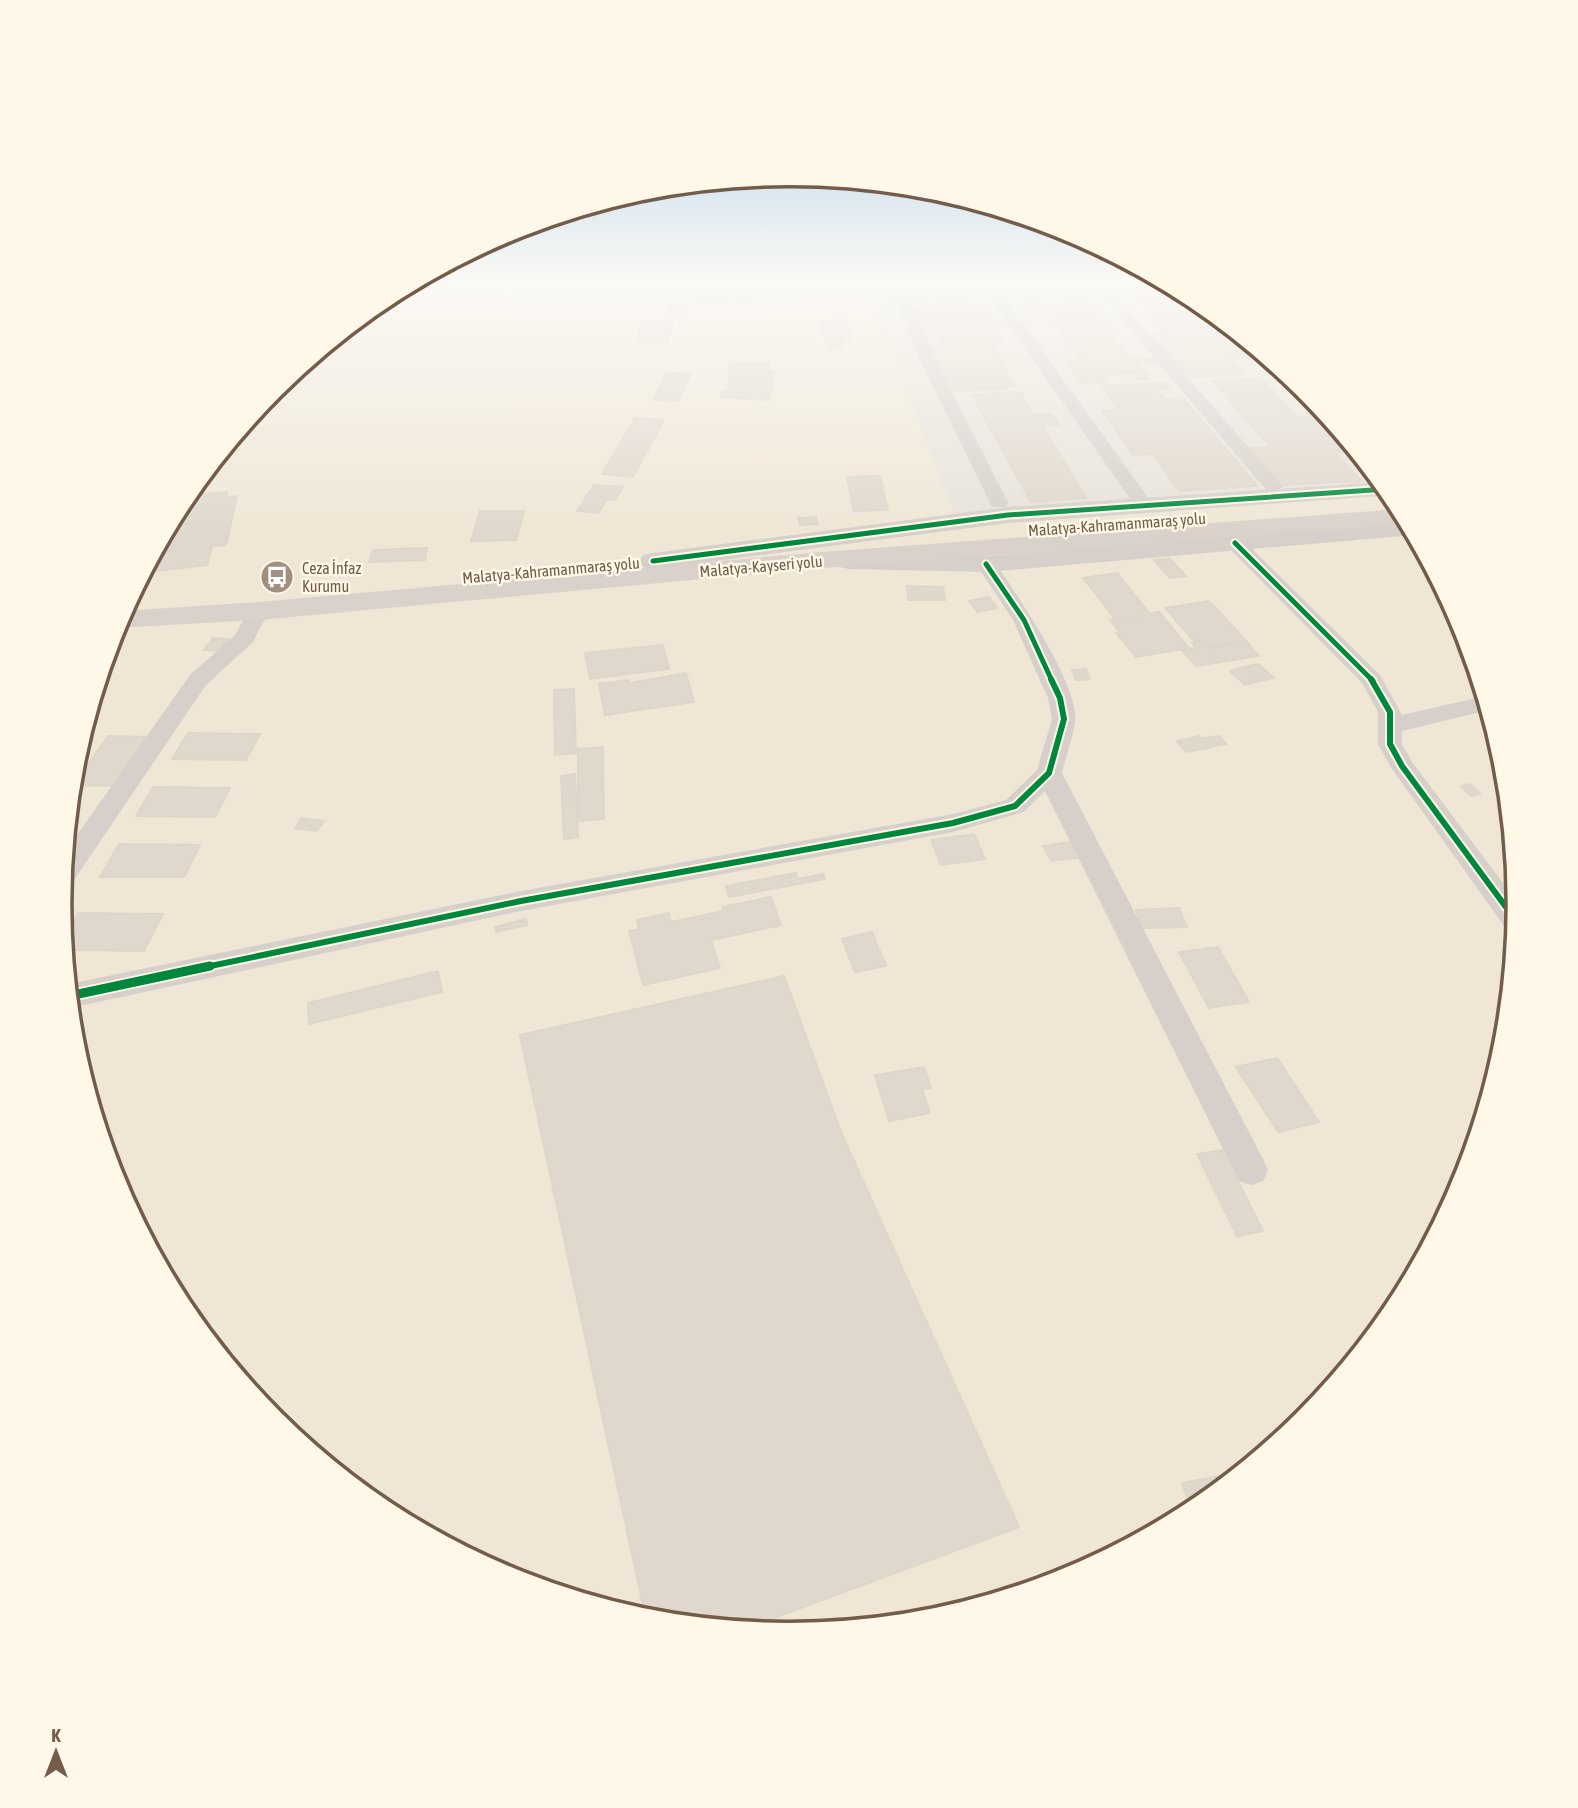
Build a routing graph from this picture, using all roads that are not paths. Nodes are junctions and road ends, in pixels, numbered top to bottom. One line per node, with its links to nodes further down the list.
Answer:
1 (931, 366): 7 (street)
2 (1045, 366): 6 (street)
3 (1170, 366): 4 (street)
4 (1274, 487)
5 (1373, 489): 13 (street)
6 (1138, 496)
7 (999, 503)
8 (1383, 503): 13 (highway, Malatya-Kahramanmaraş yolu)
9 (1393, 518): 12 (highway, Malatya-Kayseri yolu)
10 (1400, 529): 11 (street)
11 (1235, 543): 14 (street); 20 (street)
12 (822, 560): 14 (street); 16 (highway, Malatya-Kayseri yolu)
13 (653, 561): 15 (highway, Malatya-Kahramanmaraş yolu)
14 (986, 564): 21 (street)
15 (137, 606)
16 (258, 611): 17 (highway, Malatya-Kayseri yolu); 18 (highway); 22 (street)
17 (131, 619)
18 (128, 625)
19 (1478, 706): 20 (street)
20 (1389, 726): 23 (street)
21 (1049, 773): 24 (street); 25 (street)
22 (73, 860)
23 (1506, 907)
24 (78, 994)
25 (1251, 1170)

